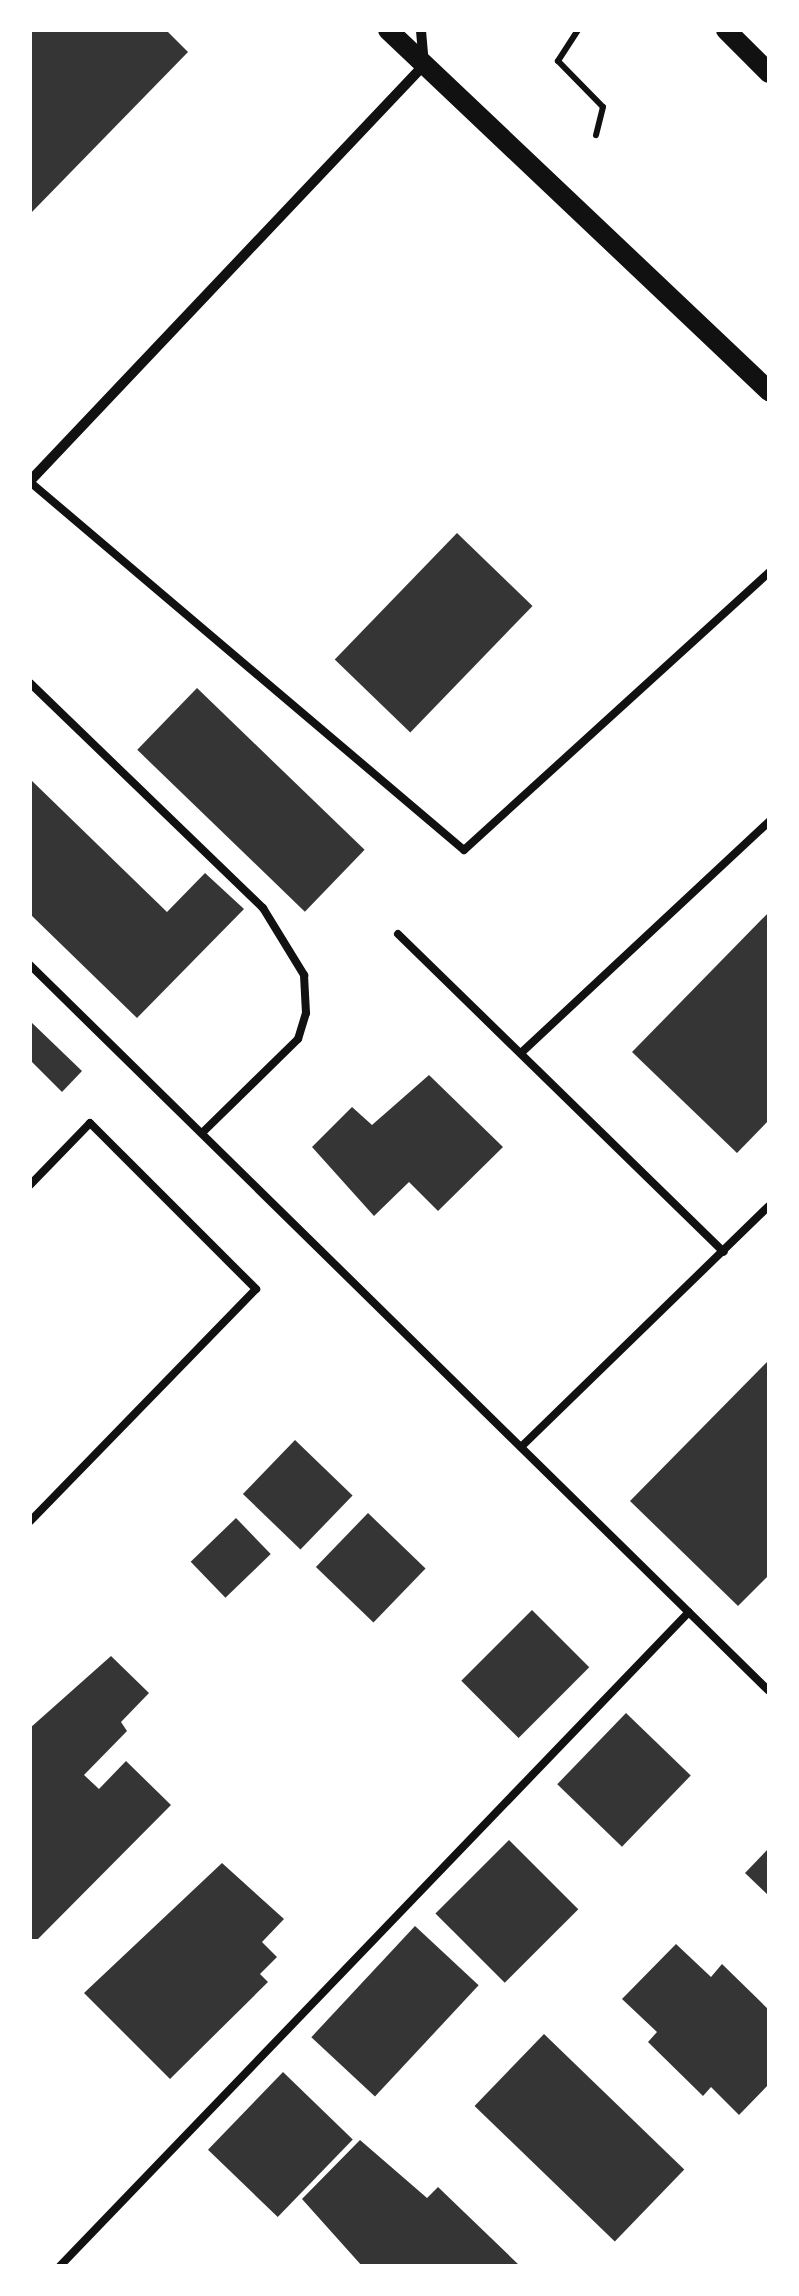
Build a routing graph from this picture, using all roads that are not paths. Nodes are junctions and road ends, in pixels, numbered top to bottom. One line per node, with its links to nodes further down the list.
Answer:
1 (388, 30): 4 (main road)
2 (422, 30): 4 (street)
3 (726, 30): 5 (main road)
4 (424, 66): 6 (main road); 7 (street)
5 (769, 73)
6 (769, 391)
7 (30, 482): 8 (lane)
8 (769, 572)
9 (30, 683): 14 (lane)
10 (769, 822): 13 (lane)
11 (398, 934): 13 (lane)
12 (30, 966): 14 (lane)
13 (522, 1052): 17 (lane)
14 (202, 1133): 18 (lane)
15 (30, 1185): 19 (lane)
16 (769, 1206): 17 (lane)
17 (724, 1252): 18 (lane)
18 (521, 1447): 20 (lane)
19 (30, 1521)
20 (689, 1612): 21 (lane); 22 (lane)
21 (769, 1691)
22 (60, 2266)

